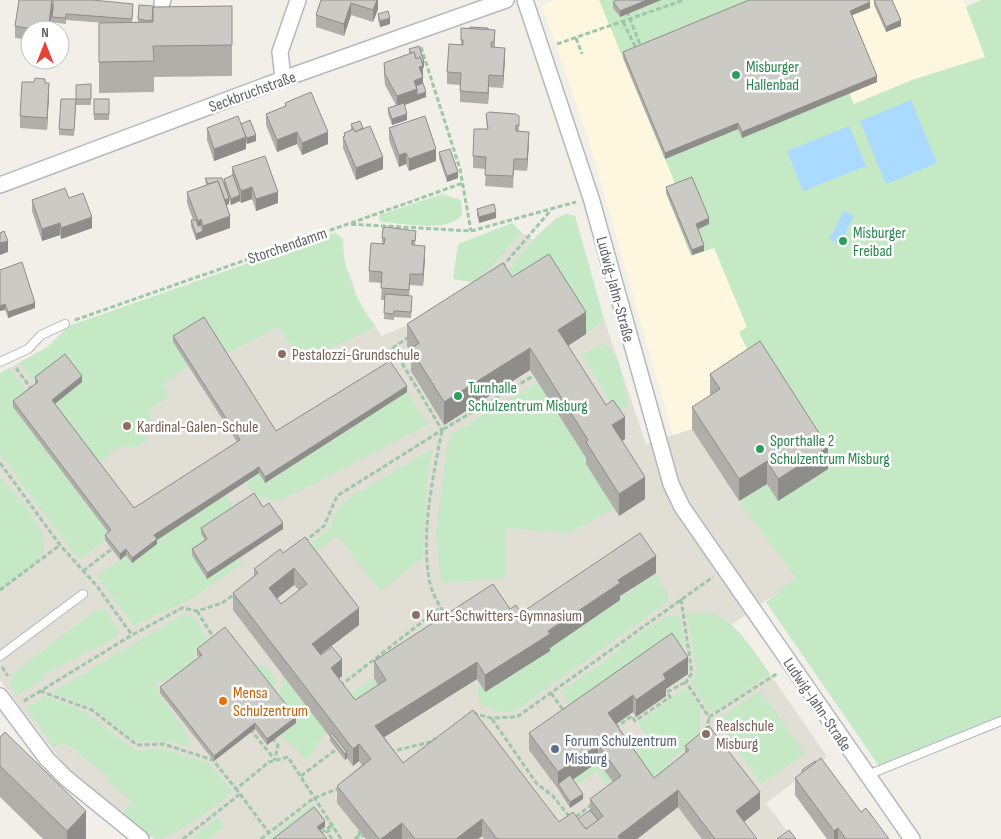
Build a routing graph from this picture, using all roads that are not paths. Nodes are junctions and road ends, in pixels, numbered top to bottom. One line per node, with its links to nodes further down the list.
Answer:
1 (298, 0): 4 (street)
2 (506, 0): 4 (street, Seckbruchstraße)
3 (525, 0): 12 (street, Ludwig-Jahn-Straße)
4 (283, 79): 5 (street, Seckbruchstraße)
5 (0, 185)
6 (65, 324): 7 (lane)
7 (0, 362)
8 (83, 594): 9 (lane)
9 (0, 656)
10 (0, 696): 13 (street)
11 (1001, 721): 12 (lane)
12 (868, 777): 14 (street, Ludwig-Jahn-Straße)
13 (141, 839)
14 (912, 839)

